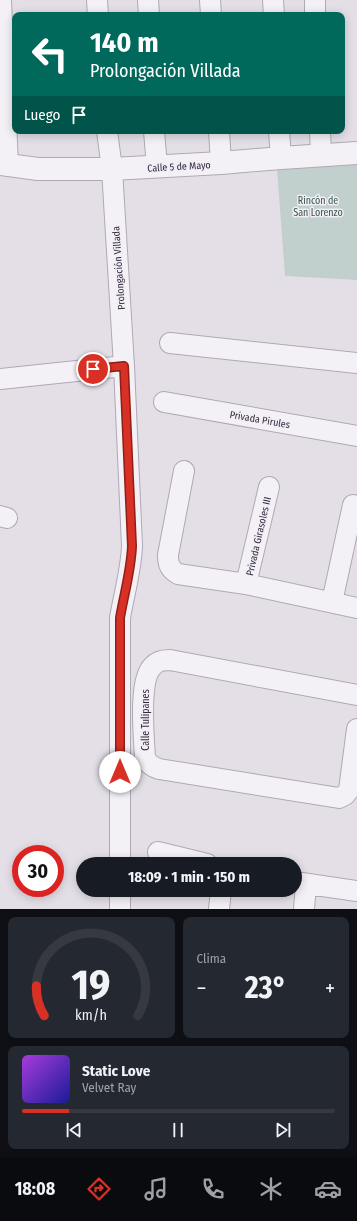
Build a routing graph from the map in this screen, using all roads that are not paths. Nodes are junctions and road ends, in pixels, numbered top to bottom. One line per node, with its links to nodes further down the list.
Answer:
1 (1, 0): 21 (street)
2 (97, 0): 7 (street)
3 (148, 0): 8 (street)
4 (210, 0): 9 (street)
5 (273, 0): 10 (street)
6 (315, 0): 11 (street)
7 (98, 12)
8 (148, 12)
9 (211, 12)
10 (274, 12)
11 (316, 12)
12 (107, 134): 23 (street, Prolongación Villada)
13 (154, 134): 22 (street)
14 (219, 134): 20 (street)
15 (279, 134): 19 (street)
16 (320, 134): 18 (street)
17 (357, 153): 18 (street, Calle 5 de Mayo)
18 (321, 156): 19 (street, Calle 5 de Mayo)
19 (281, 158): 20 (street, Calle 5 de Mayo)
20 (221, 163): 22 (street, Calle 5 de Mayo)
21 (4, 165): 23 (street, Calle 5 de Mayo)
22 (157, 167): 23 (street, Calle 5 de Mayo)
23 (112, 169): 26 (street, Prolongación Villada)
24 (170, 342): 25 (street)
25 (357, 363)
26 (124, 366): 27 (street); 39 (street, Prolongación Villada)
27 (0, 379)
28 (164, 402): 29 (street, Privada Pirules)
29 (357, 436)
30 (184, 471): 33 (street, Privada Girasoles III)
31 (269, 487): 33 (street, Privada Girasoles III)
32 (354, 505): 34 (street)
33 (246, 584): 34 (street, Privada Girasoles III)
34 (332, 602): 35 (street, Privada Girasoles III)
35 (357, 608)
36 (357, 696): 37 (street, Calle Tulipanes)
37 (357, 729)
38 (158, 852): 40 (street)
39 (120, 857)
40 (179, 857)
41 (302, 884): 42 (street)
42 (357, 892)
43 (302, 896): 48 (street)
44 (120, 897): 46 (street)
45 (220, 897): 47 (street)
46 (120, 909)
47 (219, 909)
48 (304, 909)

